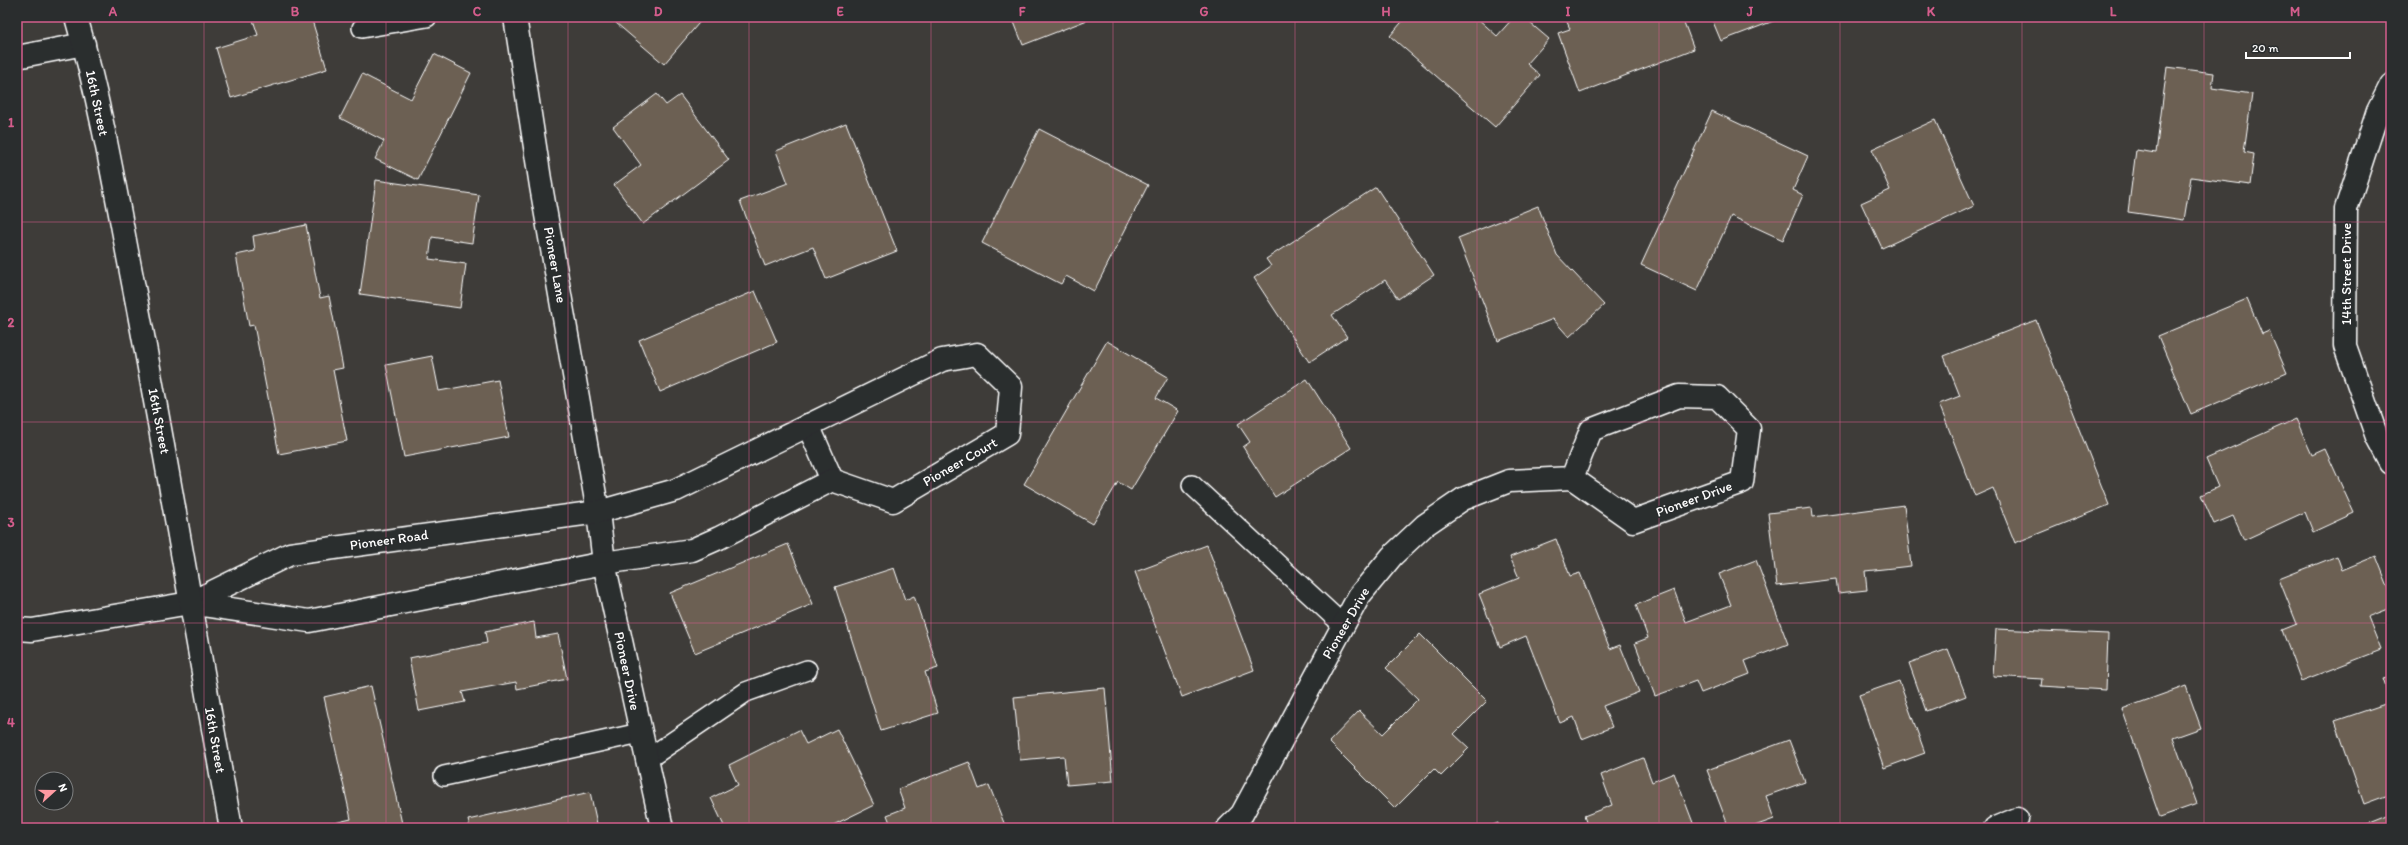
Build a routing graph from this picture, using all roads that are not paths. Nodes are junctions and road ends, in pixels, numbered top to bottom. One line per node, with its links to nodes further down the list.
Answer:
1 (76, 17): 5 (street, 16th Street)
2 (427, 17): 4 (lane)
3 (515, 17): 13 (street, Pioneer Lane)
4 (362, 28)
5 (84, 44): 6 (street); 15 (street, 16th Street)
6 (17, 57)
7 (2391, 85): 9 (street, 14th Street Drive)
8 (808, 425): 11 (street); 11 (street, Pioneer Court); 13 (street, Pioneer Court)
9 (2391, 463)
10 (1572, 478): 10 (street, Pioneer Drive); 16 (street, Pioneer Drive)
11 (832, 480): 14 (street)
12 (1192, 485): 16 (lane)
13 (598, 512): 14 (street, Pioneer Drive); 15 (street, Pioneer Road)
14 (604, 563): 15 (street, Pioneer Road); 19 (street, Pioneer Drive)
15 (190, 603): 17 (street, Pioneer Road); 23 (street, 16th Street)
16 (1343, 625): 25 (street, Pioneer Drive)
17 (25, 630)
18 (807, 670): 20 (lane)
19 (640, 733): 20 (street, Pioneer Drive); 21 (lane)
20 (646, 760): 24 (street, Pioneer Drive)
21 (444, 776)
22 (2017, 819): 26 (street)
23 (231, 828)
24 (662, 828)
25 (1228, 828)
26 (1995, 828)

